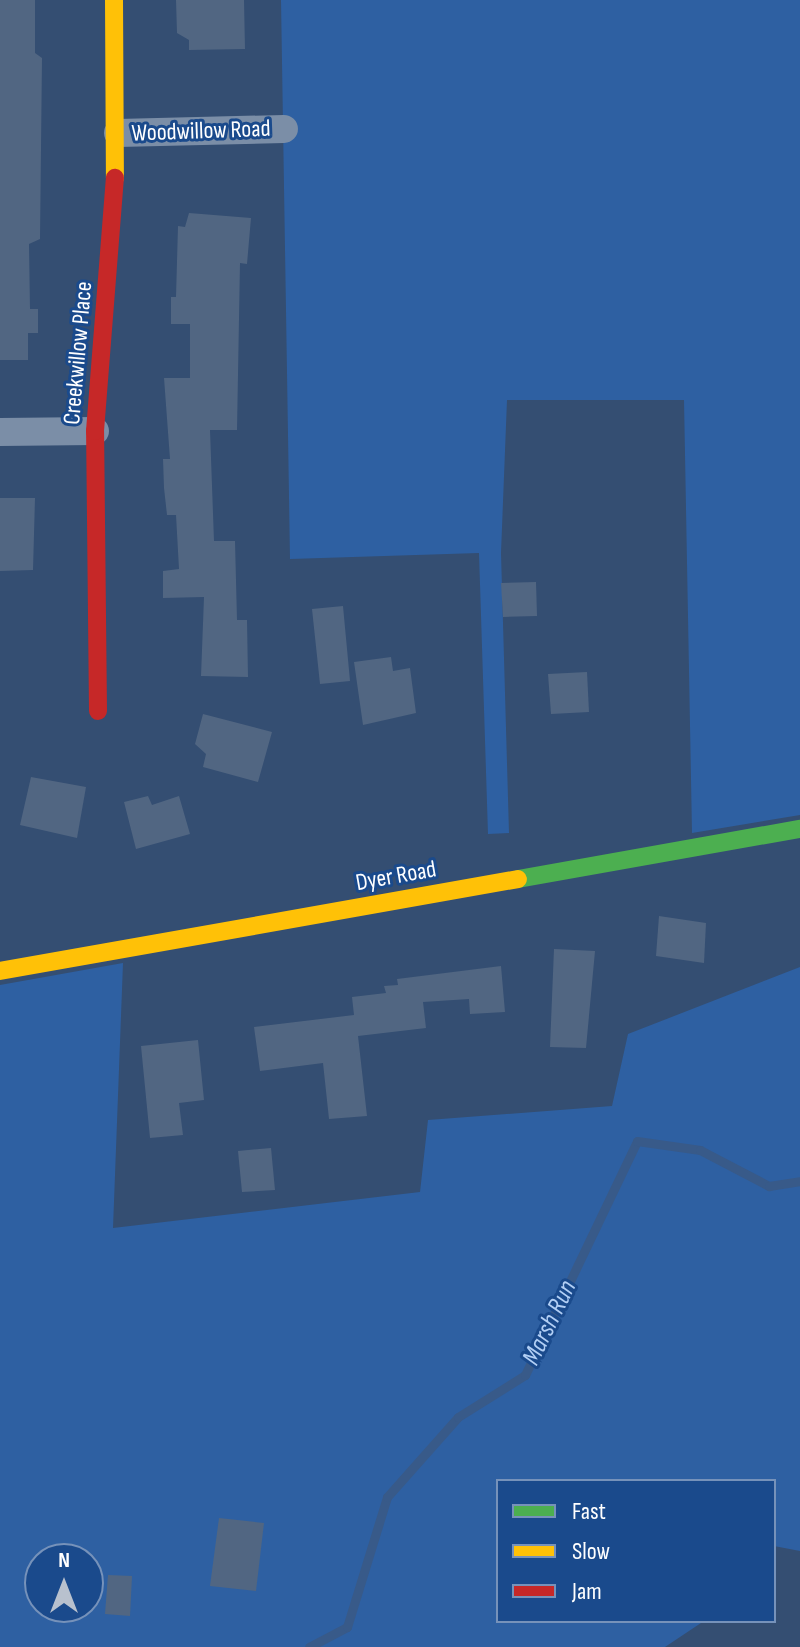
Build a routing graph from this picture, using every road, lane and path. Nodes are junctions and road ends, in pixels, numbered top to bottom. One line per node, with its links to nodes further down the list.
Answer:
1 (114, 0): 3 (street, Creekwillow Place)
2 (284, 129): 3 (street, Woodwillow Road)
3 (118, 133): 4 (street, Creekwillow Place)
4 (95, 431): 5 (street); 6 (street, Creekwillow Place)
5 (0, 432)
6 (98, 711)
7 (800, 829): 8 (street, Dyer Road)
8 (0, 971)

